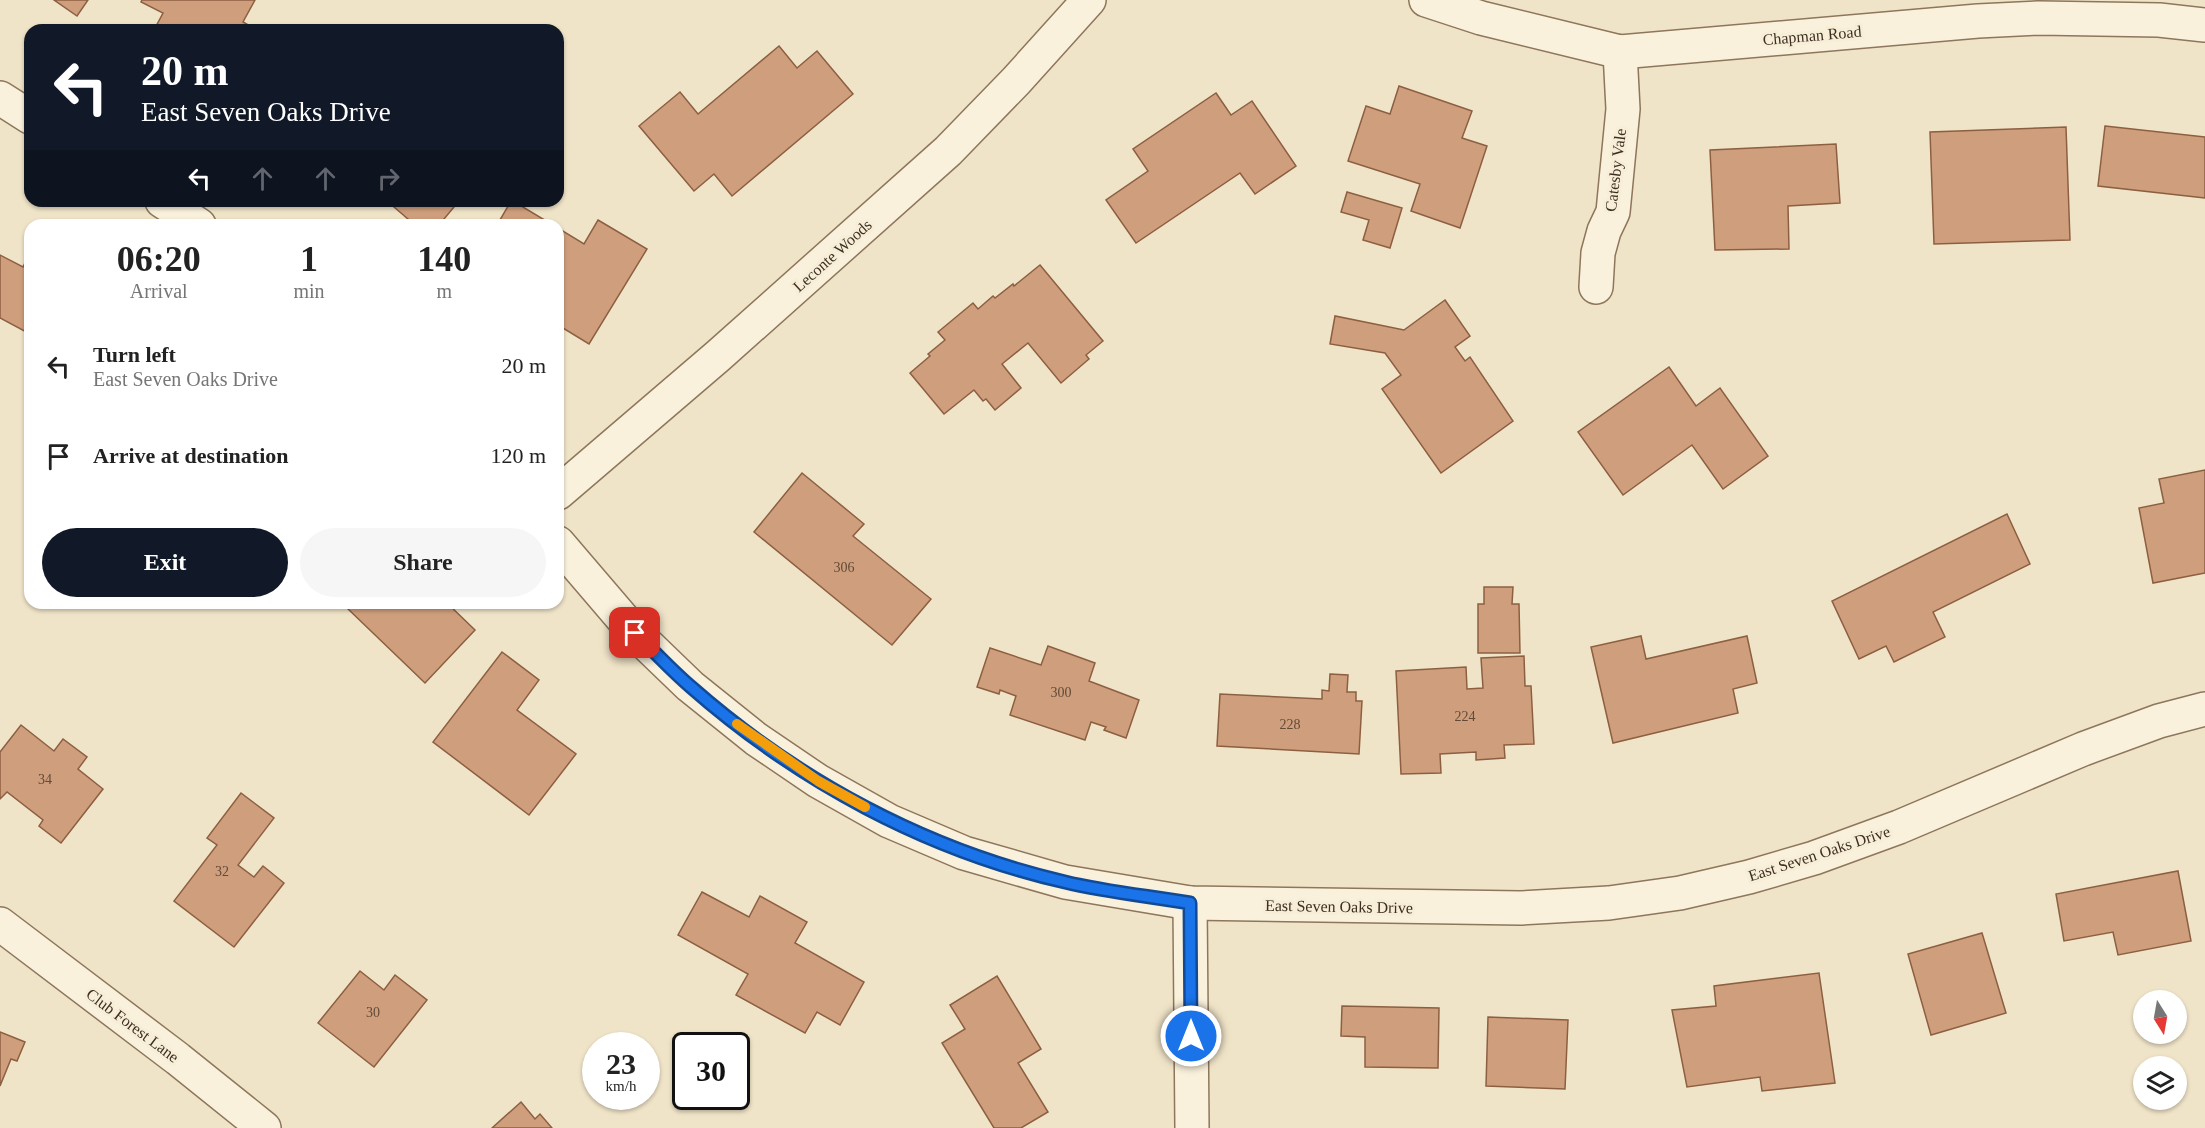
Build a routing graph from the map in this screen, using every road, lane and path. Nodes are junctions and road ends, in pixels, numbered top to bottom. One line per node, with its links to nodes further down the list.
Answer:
1 (1089, 0): 10 (street, Leconte Woods)
2 (1426, 0): 4 (street, Chapman Road)
3 (2205, 25): 4 (street, Chapman Road)
4 (1620, 52): 9 (street, Catesby Vale)
5 (0, 98): 6 (street)
6 (24, 113)
7 (171, 207): 8 (street)
8 (190, 219)
9 (1596, 287)
10 (564, 488)
11 (564, 550): 13 (street, East Seven Oaks Drive)
12 (2205, 709): 13 (street, East Seven Oaks Drive)
13 (1190, 903): 16 (street)
14 (0, 924): 15 (street, Club Forest Lane)
15 (264, 1128)
16 (1192, 1128)

